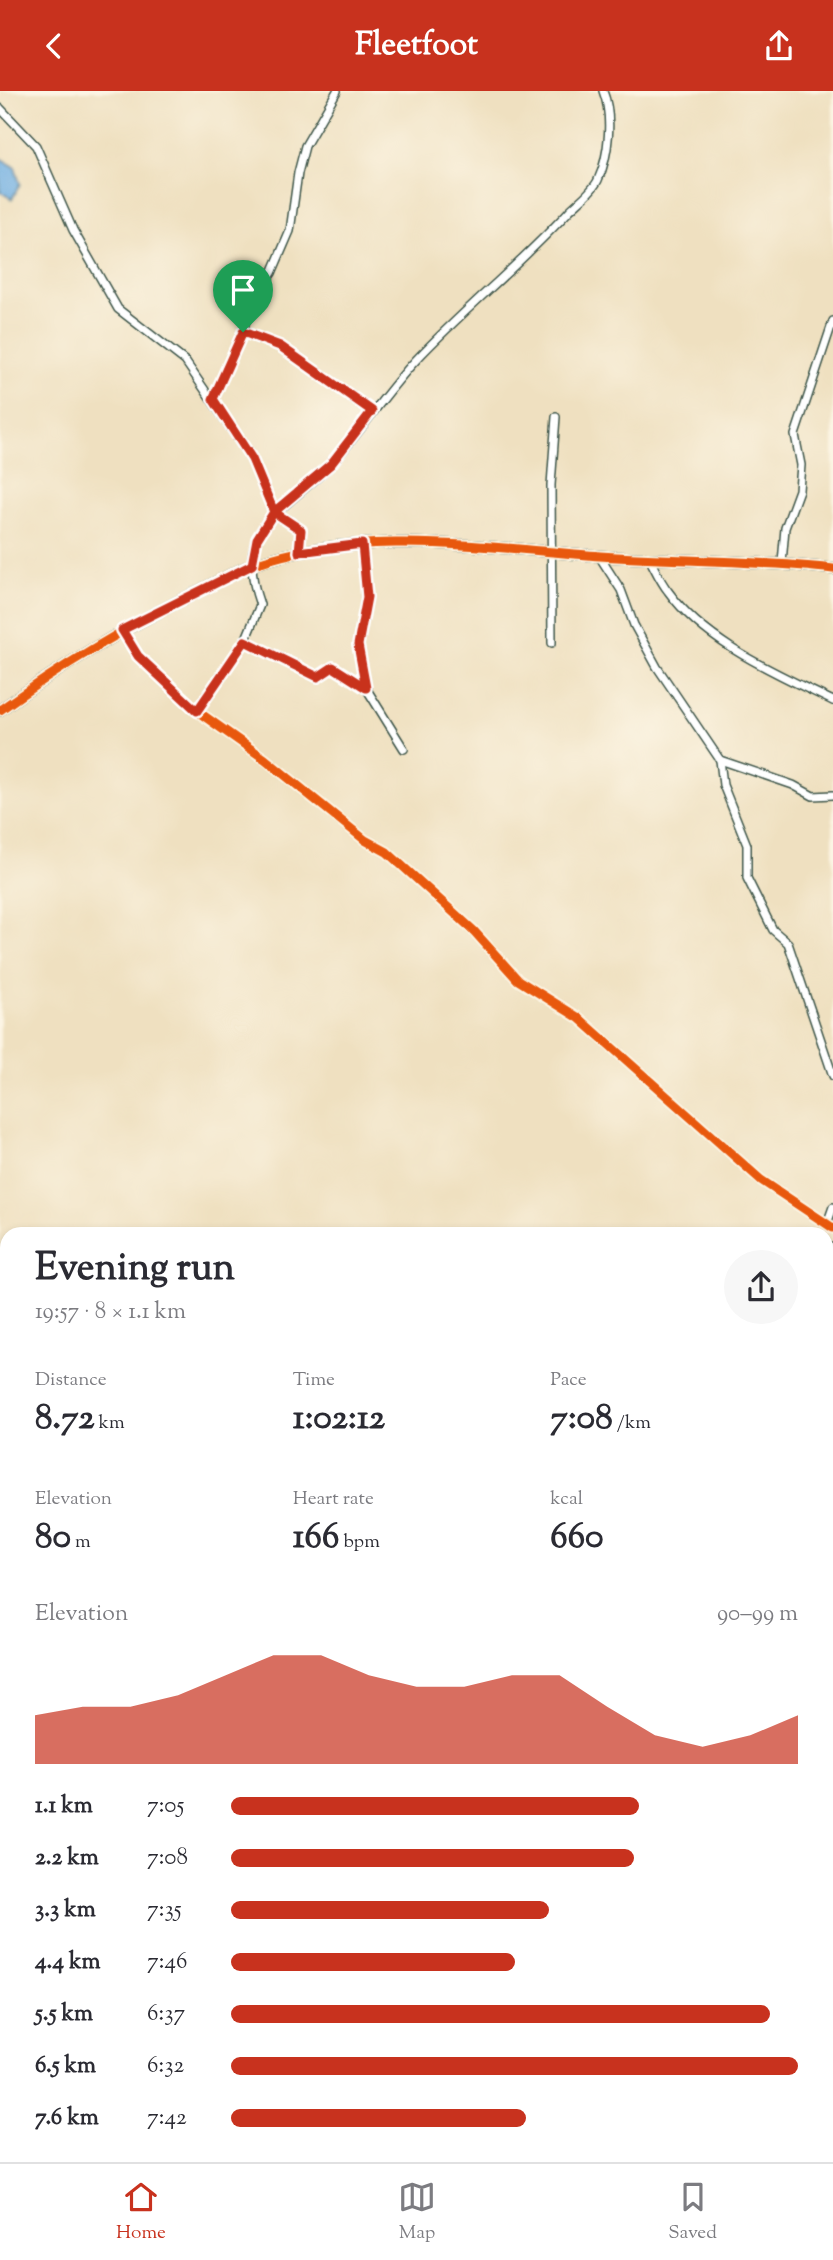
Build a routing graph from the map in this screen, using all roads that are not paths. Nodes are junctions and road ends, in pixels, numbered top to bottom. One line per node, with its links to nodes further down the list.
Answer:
1 (337, 91): 5 (street)
2 (604, 91): 7 (street)
3 (0, 109): 6 (street)
4 (833, 321): 15 (street)
5 (243, 332): 6 (street); 7 (street)
6 (213, 399): 9 (street)
7 (372, 411): 9 (street)
8 (556, 417): 11 (street)
9 (274, 512): 12 (street); 16 (street)
10 (362, 544): 11 (street); 12 (street); 21 (street)
11 (554, 551): 13 (street); 20 (street)
12 (299, 552): 16 (street)
13 (599, 556): 14 (street); 26 (street)
14 (649, 558): 15 (street); 22 (street)
15 (782, 563): 17 (street)
16 (252, 565): 18 (street); 19 (street)
17 (833, 569)
18 (122, 630): 23 (street); 24 (street)
19 (245, 641): 21 (street); 24 (street)
20 (552, 643)
21 (366, 688): 25 (street)
22 (833, 701)
23 (0, 710)
24 (197, 711): 30 (street)
25 (404, 749)
26 (720, 759): 27 (street); 28 (street)
27 (833, 795)
28 (833, 1076)
29 (833, 1207): 30 (street)
30 (830, 1226)

